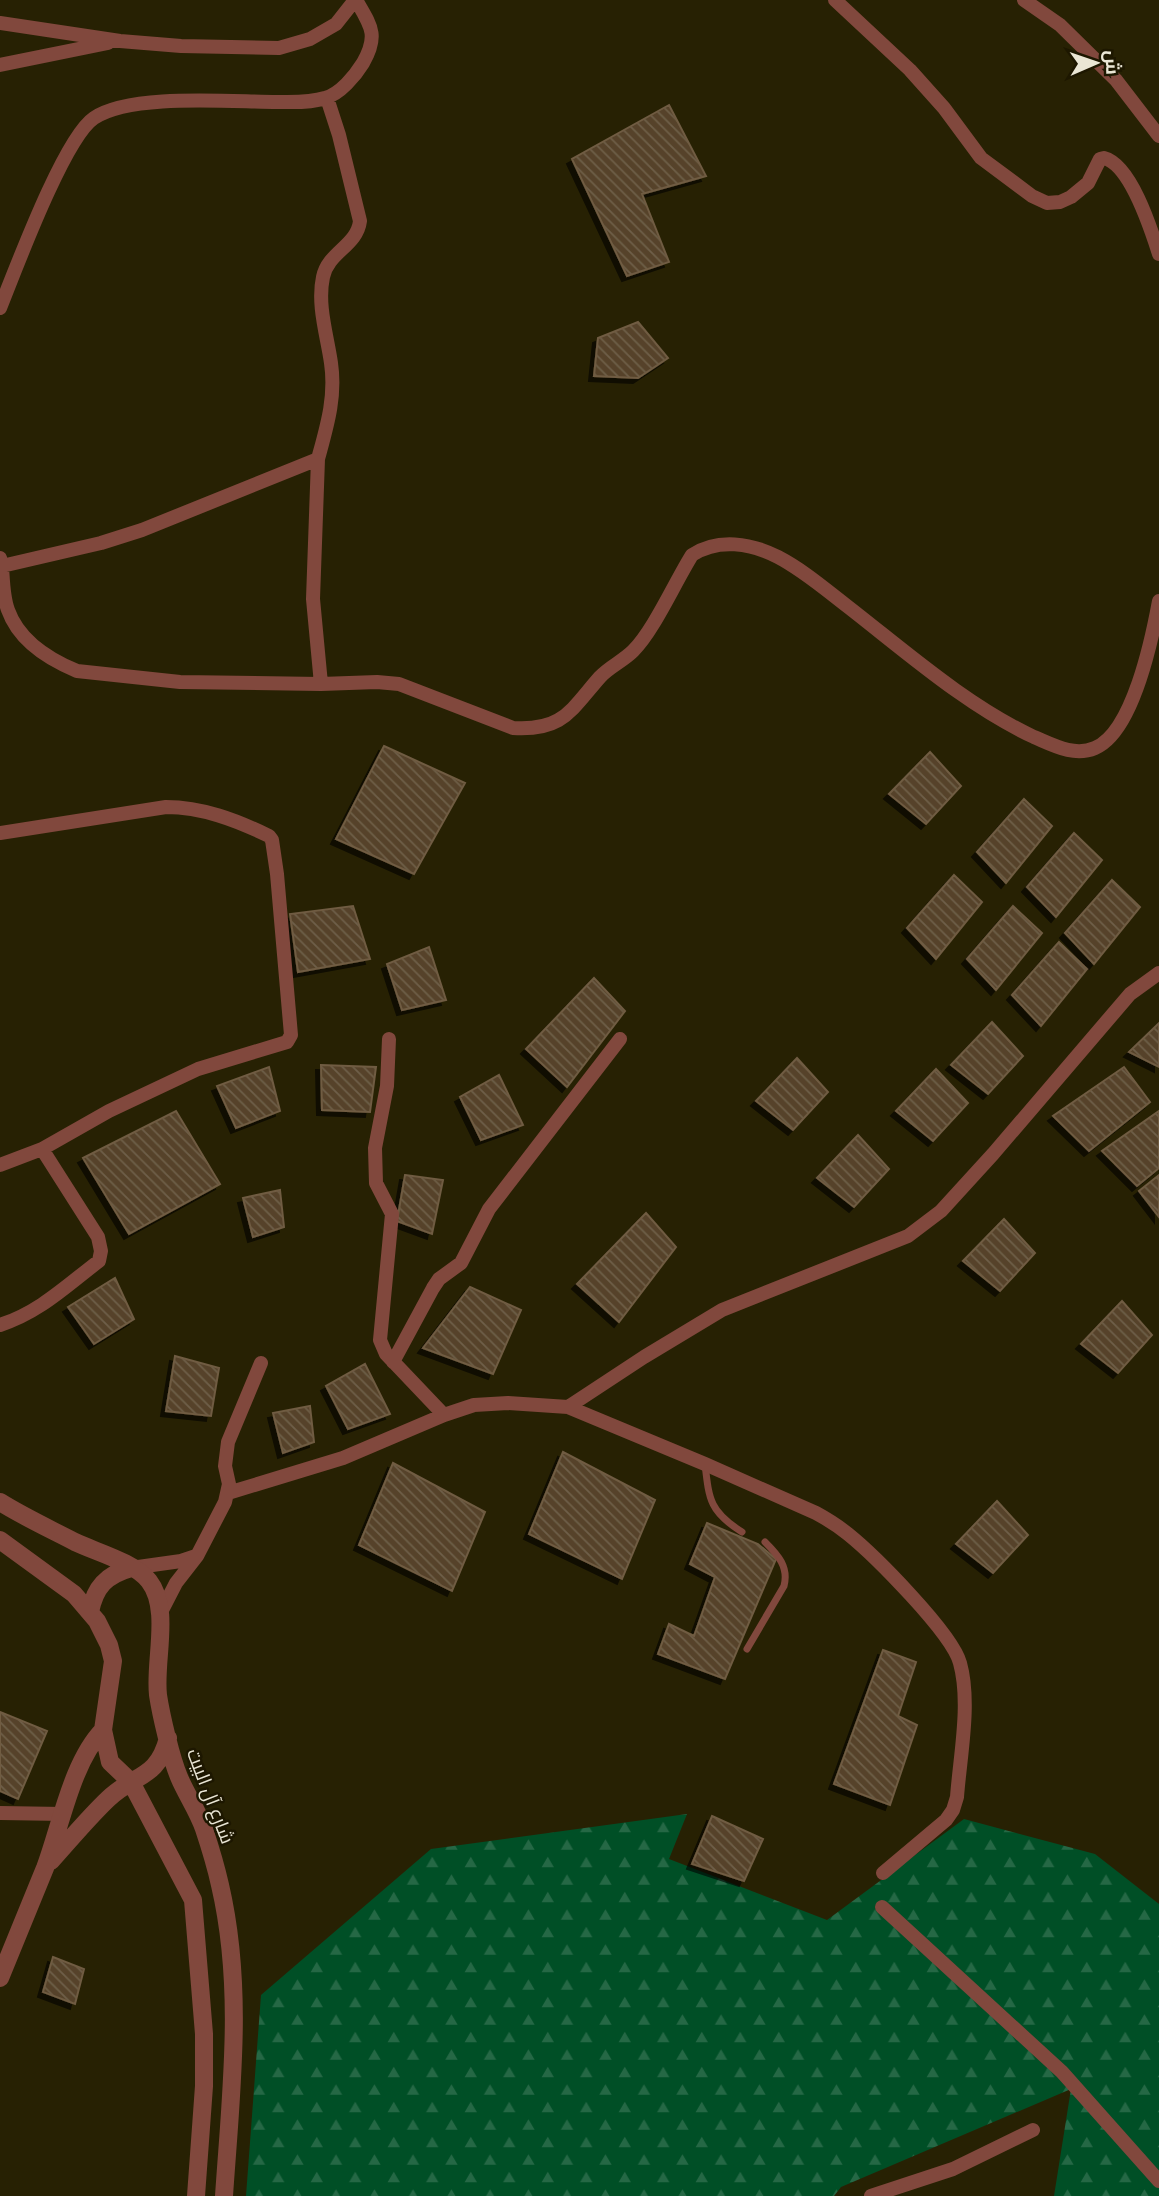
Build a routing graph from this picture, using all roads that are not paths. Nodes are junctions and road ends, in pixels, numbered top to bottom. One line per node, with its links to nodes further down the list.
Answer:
1 (356, 0): 5 (street); 7 (street)
2 (835, 0): 9 (street)
3 (1024, 0): 8 (street)
4 (0, 23): 5 (street)
5 (120, 41): 6 (street)
6 (0, 65)
7 (327, 98): 10 (street); 11 (street)
8 (1159, 136)
9 (1159, 254)
10 (0, 308)
11 (318, 459): 12 (street); 14 (street)
12 (1, 562): 14 (street)
13 (1159, 601): 14 (street)
14 (321, 684)
15 (0, 833): 19 (street)
16 (1159, 973): 24 (street)
17 (389, 1039): 22 (street)
18 (620, 1040): 22 (street)
19 (43, 1149): 20 (street); 21 (street)
20 (0, 1165)
21 (0, 1325)
22 (393, 1362): 25 (street)
23 (261, 1363): 27 (street)
24 (569, 1407): 25 (street); 26 (street)
25 (444, 1415): 27 (street)
26 (705, 1464): 29 (lane); 43 (street)
27 (228, 1493): 32 (street)
28 (0, 1502): 33 (street, شارع آل البيت)
29 (742, 1532)
30 (0, 1540): 34 (street)
31 (765, 1542): 36 (lane)
32 (197, 1556): 33 (street); 35 (street)
33 (131, 1568): 34 (street); 35 (street, شارع آل البيت)
34 (90, 1612): 37 (street)
35 (160, 1614): 38 (street, شارع آل البيت)
36 (747, 1649)
37 (103, 1730): 39 (street); 41 (street)
38 (168, 1738): 39 (street); 49 (street, شارع آل البيت)
39 (131, 1782): 42 (street); 48 (street)
40 (0, 1812): 41 (street)
41 (64, 1814): 42 (street)
42 (45, 1868): 45 (street)
43 (883, 1873)
44 (882, 1907): 47 (street)
45 (0, 1978)
46 (1033, 2130): 50 (street)
47 (1159, 2181)
48 (196, 2196)
49 (224, 2196)
50 (871, 2196)

